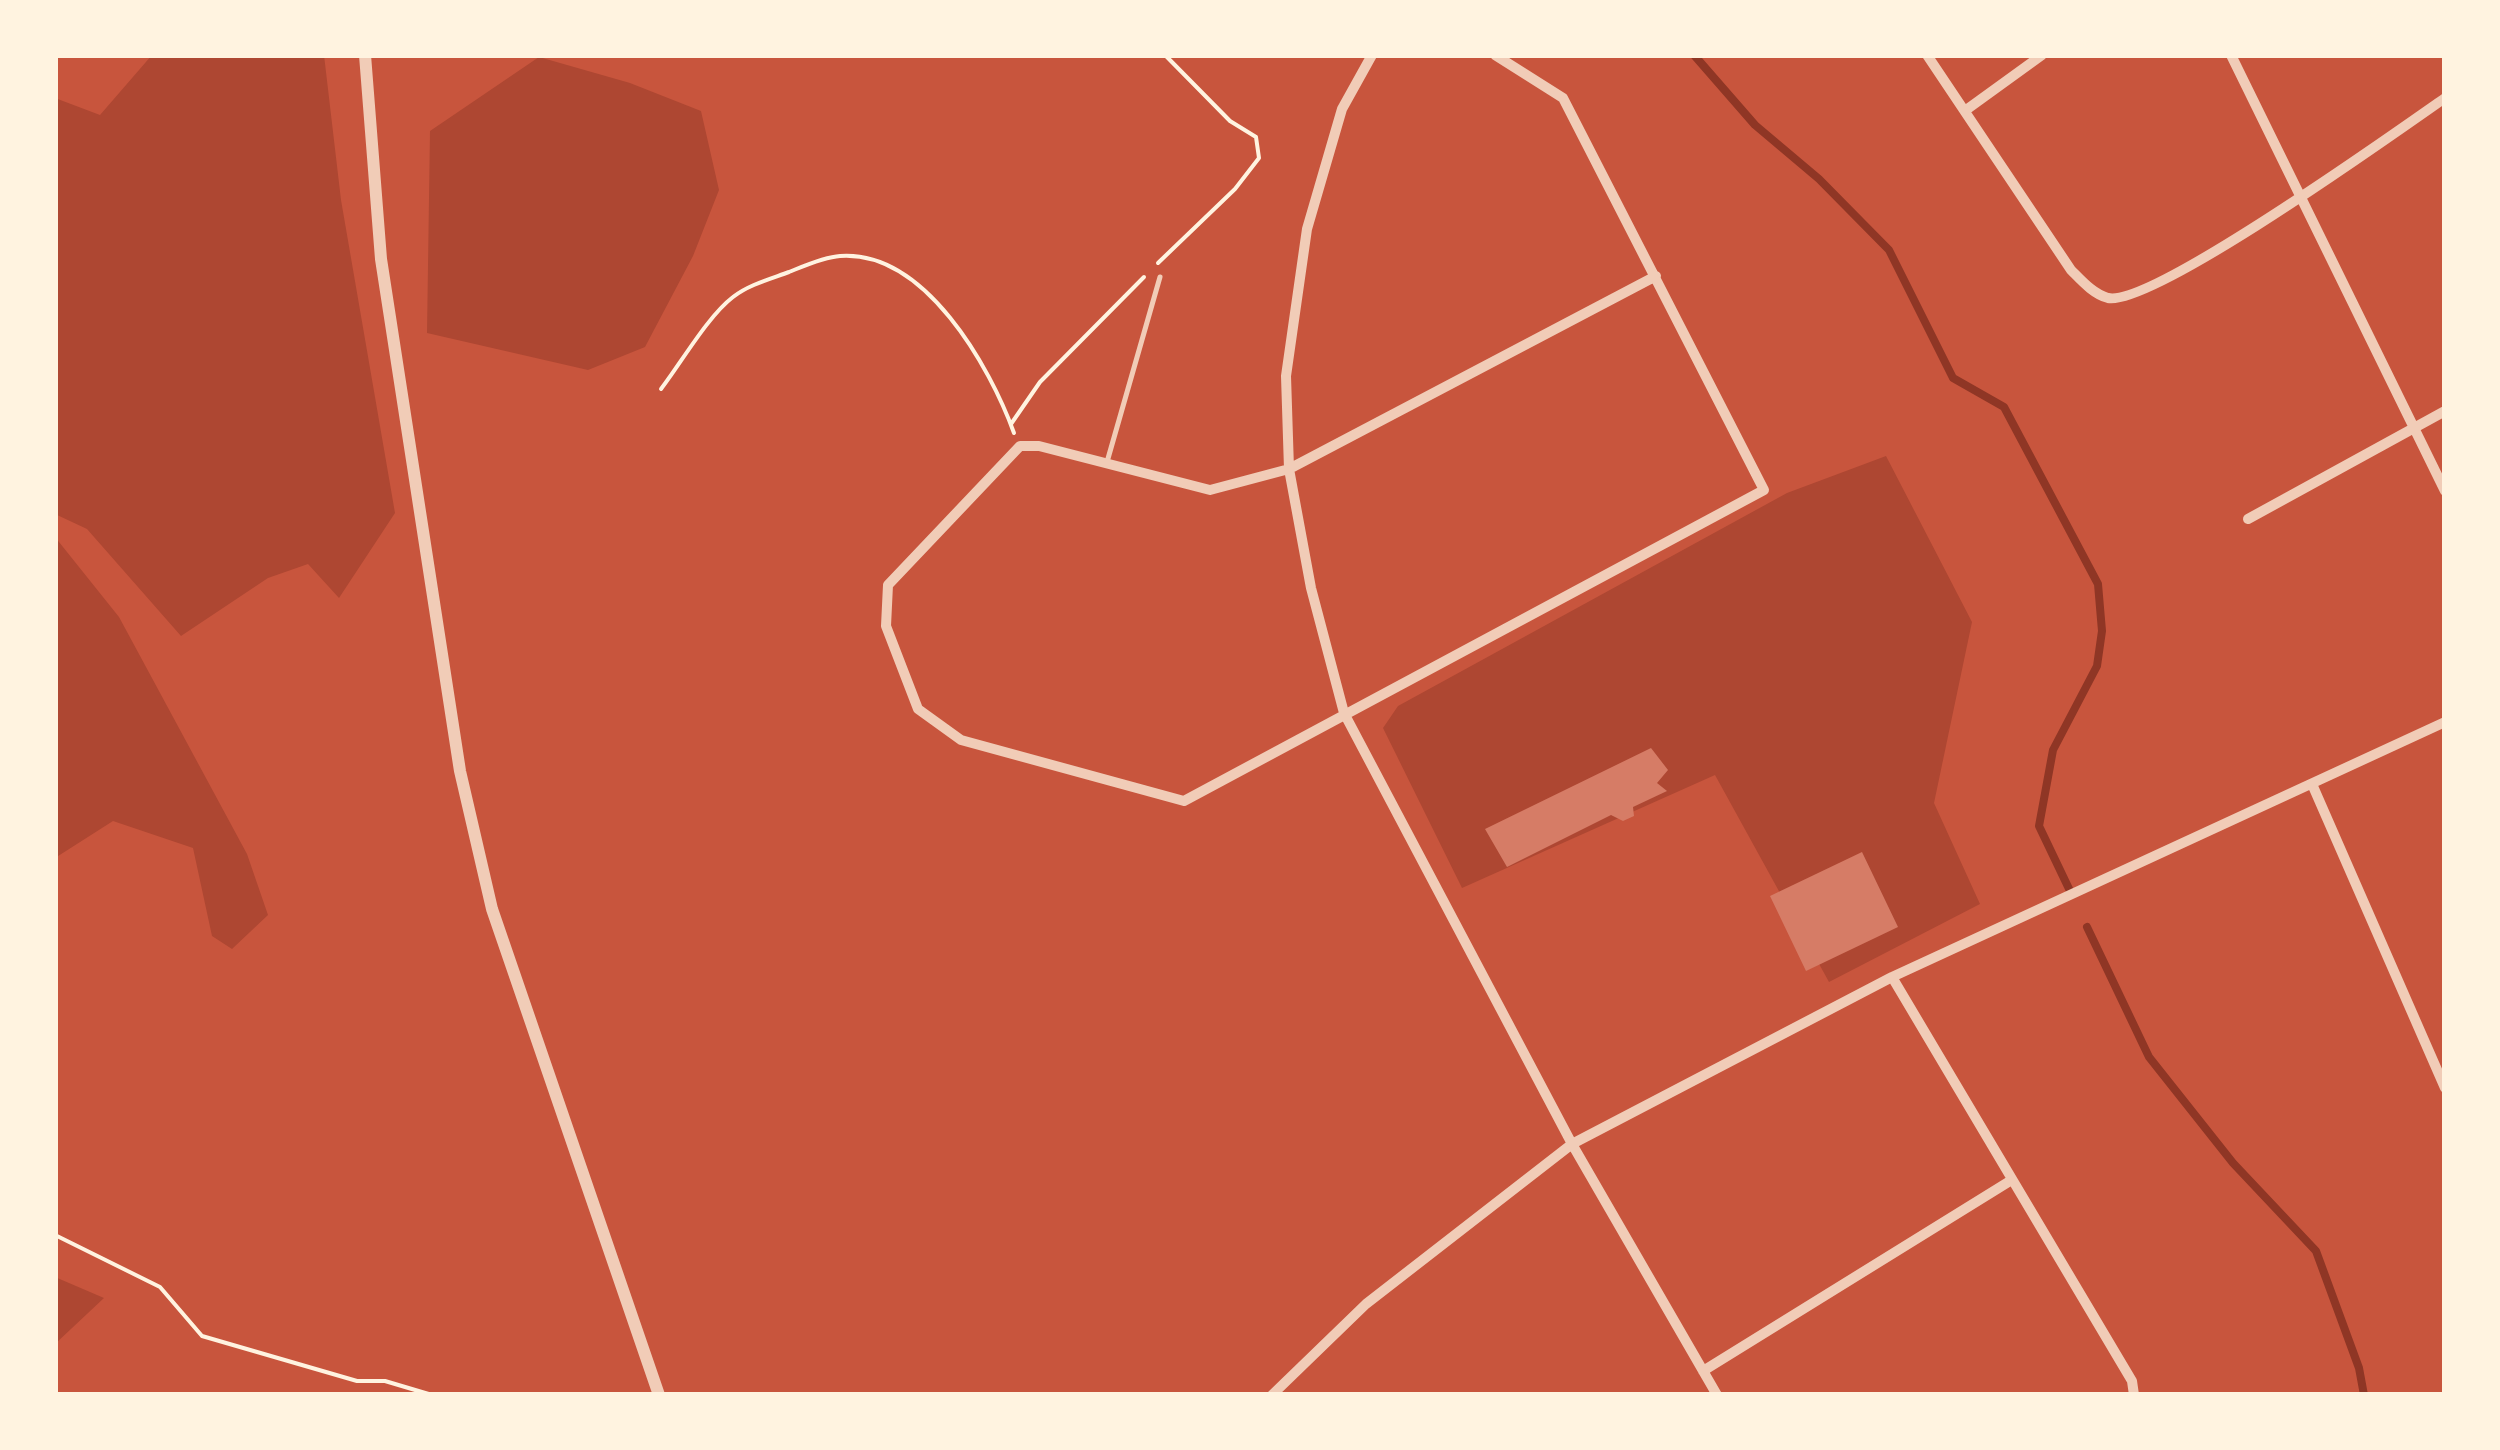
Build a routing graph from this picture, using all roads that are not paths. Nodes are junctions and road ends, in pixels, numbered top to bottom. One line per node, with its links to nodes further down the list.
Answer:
1 (365, 55): 26 (street)
2 (1372, 55): 15 (street)
3 (1495, 55): 10 (street)
4 (1926, 55): 8 (street)
5 (2042, 55): 8 (street)
6 (2232, 55): 9 (street)
7 (2445, 98): 9 (street)
8 (1966, 110): 9 (street)
9 (2302, 197): 13 (street)
10 (1656, 276): 15 (street); 18 (street)
11 (1160, 277): 14 (lane)
12 (2445, 412): 13 (street)
13 (2418, 428): 16 (street); 17 (street)
14 (1106, 464): 15 (street); 18 (street)
15 (1289, 469): 18 (street)
16 (2445, 491)
17 (2248, 518)
18 (1344, 713): 23 (street)
19 (2445, 722): 20 (street)
20 (2312, 784): 21 (street); 22 (street)
21 (1892, 978): 23 (street); 24 (street)
22 (2445, 1088)
23 (1572, 1144): 25 (street); 27 (street)
24 (2010, 1181): 25 (street); 29 (street)
25 (1704, 1371): 28 (street)
26 (659, 1395)
27 (1272, 1395)
28 (1717, 1395)
29 (2134, 1395)

